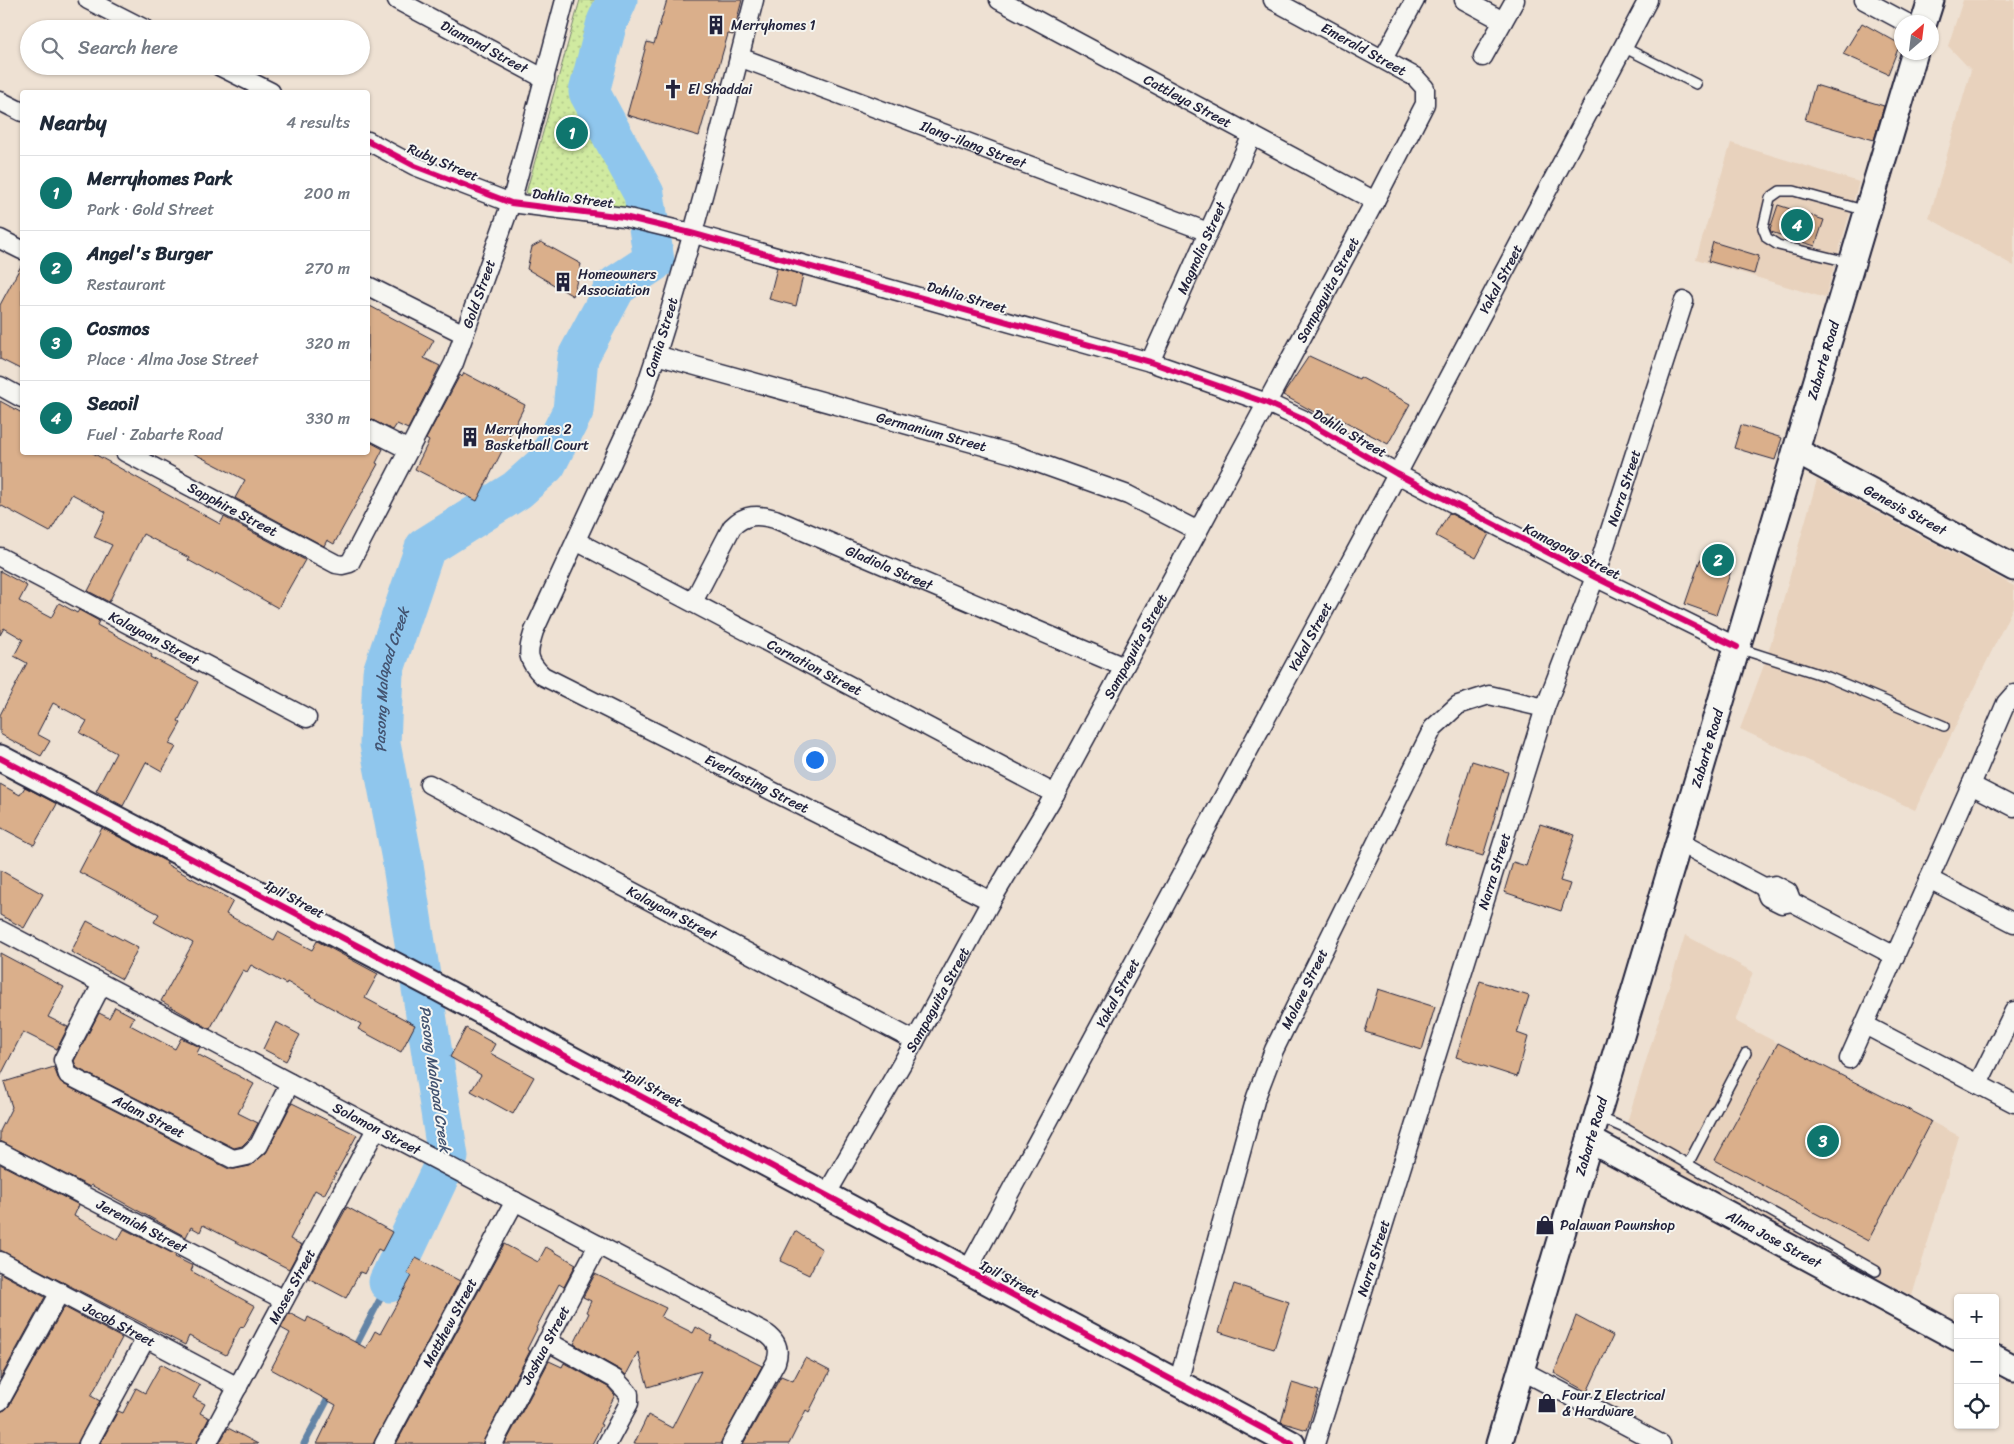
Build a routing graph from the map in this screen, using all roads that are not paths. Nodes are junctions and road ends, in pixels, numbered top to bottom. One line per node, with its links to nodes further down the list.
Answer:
1 (88, 0): 15 (street)
2 (397, 0): 23 (street, Diamond Street)
3 (565, 0): 23 (street, Gold Street)
4 (754, 0): 18 (street, Camia Street)
5 (999, 0): 29 (street, Cattleya Street)
6 (1273, 0): 20 (street, Emerald Street)
7 (1415, 0): 20 (street)
8 (1464, 0): 16 (street)
9 (1515, 0): 16 (street)
10 (1648, 0): 17 (street, Yakal Street)
11 (1864, 0): 14 (street)
12 (1931, 0): 13 (street)
13 (1926, 15)
14 (1894, 16)
15 (127, 20)
16 (1503, 21): 19 (street)
17 (1623, 47): 24 (lane); 51 (street, Yakal Street)
18 (739, 57): 34 (street, Ilang-ilang Street); 35 (street, Camia Street)
19 (1482, 57)
20 (1382, 59): 25 (street, Emerald Street)
21 (1913, 60): 33 (street, Zabarte Road)
22 (237, 75): 26 (street)
23 (545, 79): 32 (street, Gold Street)
24 (1696, 84)
25 (1424, 88): 31 (street, Sampaguita Street)
26 (267, 90)
27 (0, 101): 28 (street)
28 (20, 111)
29 (1252, 135): 31 (street, Cattleya Street); 34 (street, Magnolia Street)
30 (370, 142): 32 (street, Ruby Street)
31 (1375, 201): 46 (street, Sampaguita Street)
32 (511, 203): 35 (street, Dahlia Street); 41 (street, Gold Street)
33 (1868, 211): 38 (street, Zabarte Road); 38 (lane)
34 (1208, 232): 43 (street, Magnolia Street)
35 (691, 233): 42 (street, Camia Street); 43 (street, Dahlia Street)
36 (0, 239): 37 (street)
37 (20, 249)
38 (1852, 263): 49 (street, Zabarte Road)
39 (370, 287): 41 (street)
40 (1684, 301): 57 (street, Narra Street)
41 (464, 334): 48 (street, Gold Street)
42 (656, 355): 52 (street, Germanium Street); 53 (street, Camia Street)
43 (1150, 362): 46 (street, Dahlia Street)
44 (0, 386): 45 (street)
45 (20, 397)
46 (1267, 403): 51 (street, Dahlia Street); 52 (street, Sampaguita Street)
47 (370, 430): 48 (street)
48 (409, 450): 55 (street, Gold Street)
49 (1796, 452): 56 (street, Genesis Street); 59 (street, Zabarte Road)
50 (131, 455): 55 (street, Sapphire Street)
51 (1398, 474): 57 (street, Kamagong Street); 95 (street, Yakal Street)
52 (1198, 531): 61 (street, Sampaguita Street)
53 (576, 541): 58 (street, Carnation Street); 60 (street, Camia Street)
54 (0, 557): 64 (street, Kalayaan Street)
55 (342, 565)
56 (2014, 568)
57 (1595, 577): 59 (street, Kamagong Street); 63 (street, Narra Street)
58 (693, 602): 61 (street, Gladiola Street); 69 (street, Carnation Street)
59 (1737, 647): 65 (lane); 71 (street, Zabarte Road)
60 (529, 658): 73 (street, Everlasting Street)
61 (1124, 667): 69 (street, Sampaguita Street)
62 (2014, 694): 68 (street)
63 (1545, 708): 105 (street, Molave Street); 115 (street, Narra Street)
64 (307, 718)
65 (1944, 726)
66 (0, 758): 91 (street, Ipil Street)
67 (428, 784): 80 (street, Kalayaan Street)
68 (1971, 785): 70 (street); 72 (street)
69 (1055, 794): 73 (street, Sampaguita Street)
70 (2014, 807)
71 (1679, 842): 76 (street); 86 (street, Zabarte Road)
72 (1930, 878): 74 (street); 76 (street)
73 (991, 901): 80 (street, Sampaguita Street)
74 (2014, 924)
75 (2, 935): 77 (street, Solomon Street)
76 (1895, 956): 79 (street)
77 (102, 984): 83 (street, Solomon Street); 83 (street, Adam Street)
78 (2014, 1012): 84 (street)
79 (1865, 1024): 82 (street); 84 (street)
80 (915, 1040): 91 (street, Sampaguita Street)
81 (1746, 1052): 90 (lane)
82 (1849, 1059)
83 (290, 1084): 87 (street, Solomon Street)
84 (1978, 1084): 85 (street)
85 (2014, 1103)
86 (1597, 1116): 88 (street, Zabarte Road); 90 (lane)
87 (376, 1129): 92 (street, Solomon Street); 98 (street, Moses Street)
88 (1590, 1140): 99 (street, Alma Jose Street); 104 (street, Zabarte Road)
89 (0, 1152): 98 (street, Jeremiah Street)
90 (1688, 1164): 96 (lane)
91 (826, 1195): 95 (street, Ipil Street)
92 (515, 1202): 93 (street, Solomon Street); 110 (street, Matthew Street)
93 (598, 1245): 101 (street, Joshua Street); 113 (street, Solomon Street)
94 (0, 1261): 97 (street, Jacob Street)
95 (968, 1270): 105 (street, Ipil Street)
96 (1876, 1270)
97 (60, 1292): 100 (street, Jacob Street); 107 (street)
98 (284, 1300): 106 (street, Moses Street)
99 (1954, 1336)
100 (146, 1338): 106 (street, Jacob Street); 108 (street)
101 (547, 1341): 111 (street, Joshua Street); 112 (street)
102 (1999, 1360): 103 (street)
103 (2014, 1368)
104 (1521, 1370): 116 (street, Zabarte Road); 117 (street)
105 (1178, 1383): 114 (street, Ipil Street)
106 (238, 1387): 109 (street, Moses Street)
107 (0, 1401)
108 (88, 1444)
109 (207, 1444)
110 (384, 1444)
111 (493, 1444)
112 (607, 1444)
113 (732, 1444)
114 (1292, 1444)
115 (1315, 1444)
116 (1499, 1444)
117 (1660, 1444)

